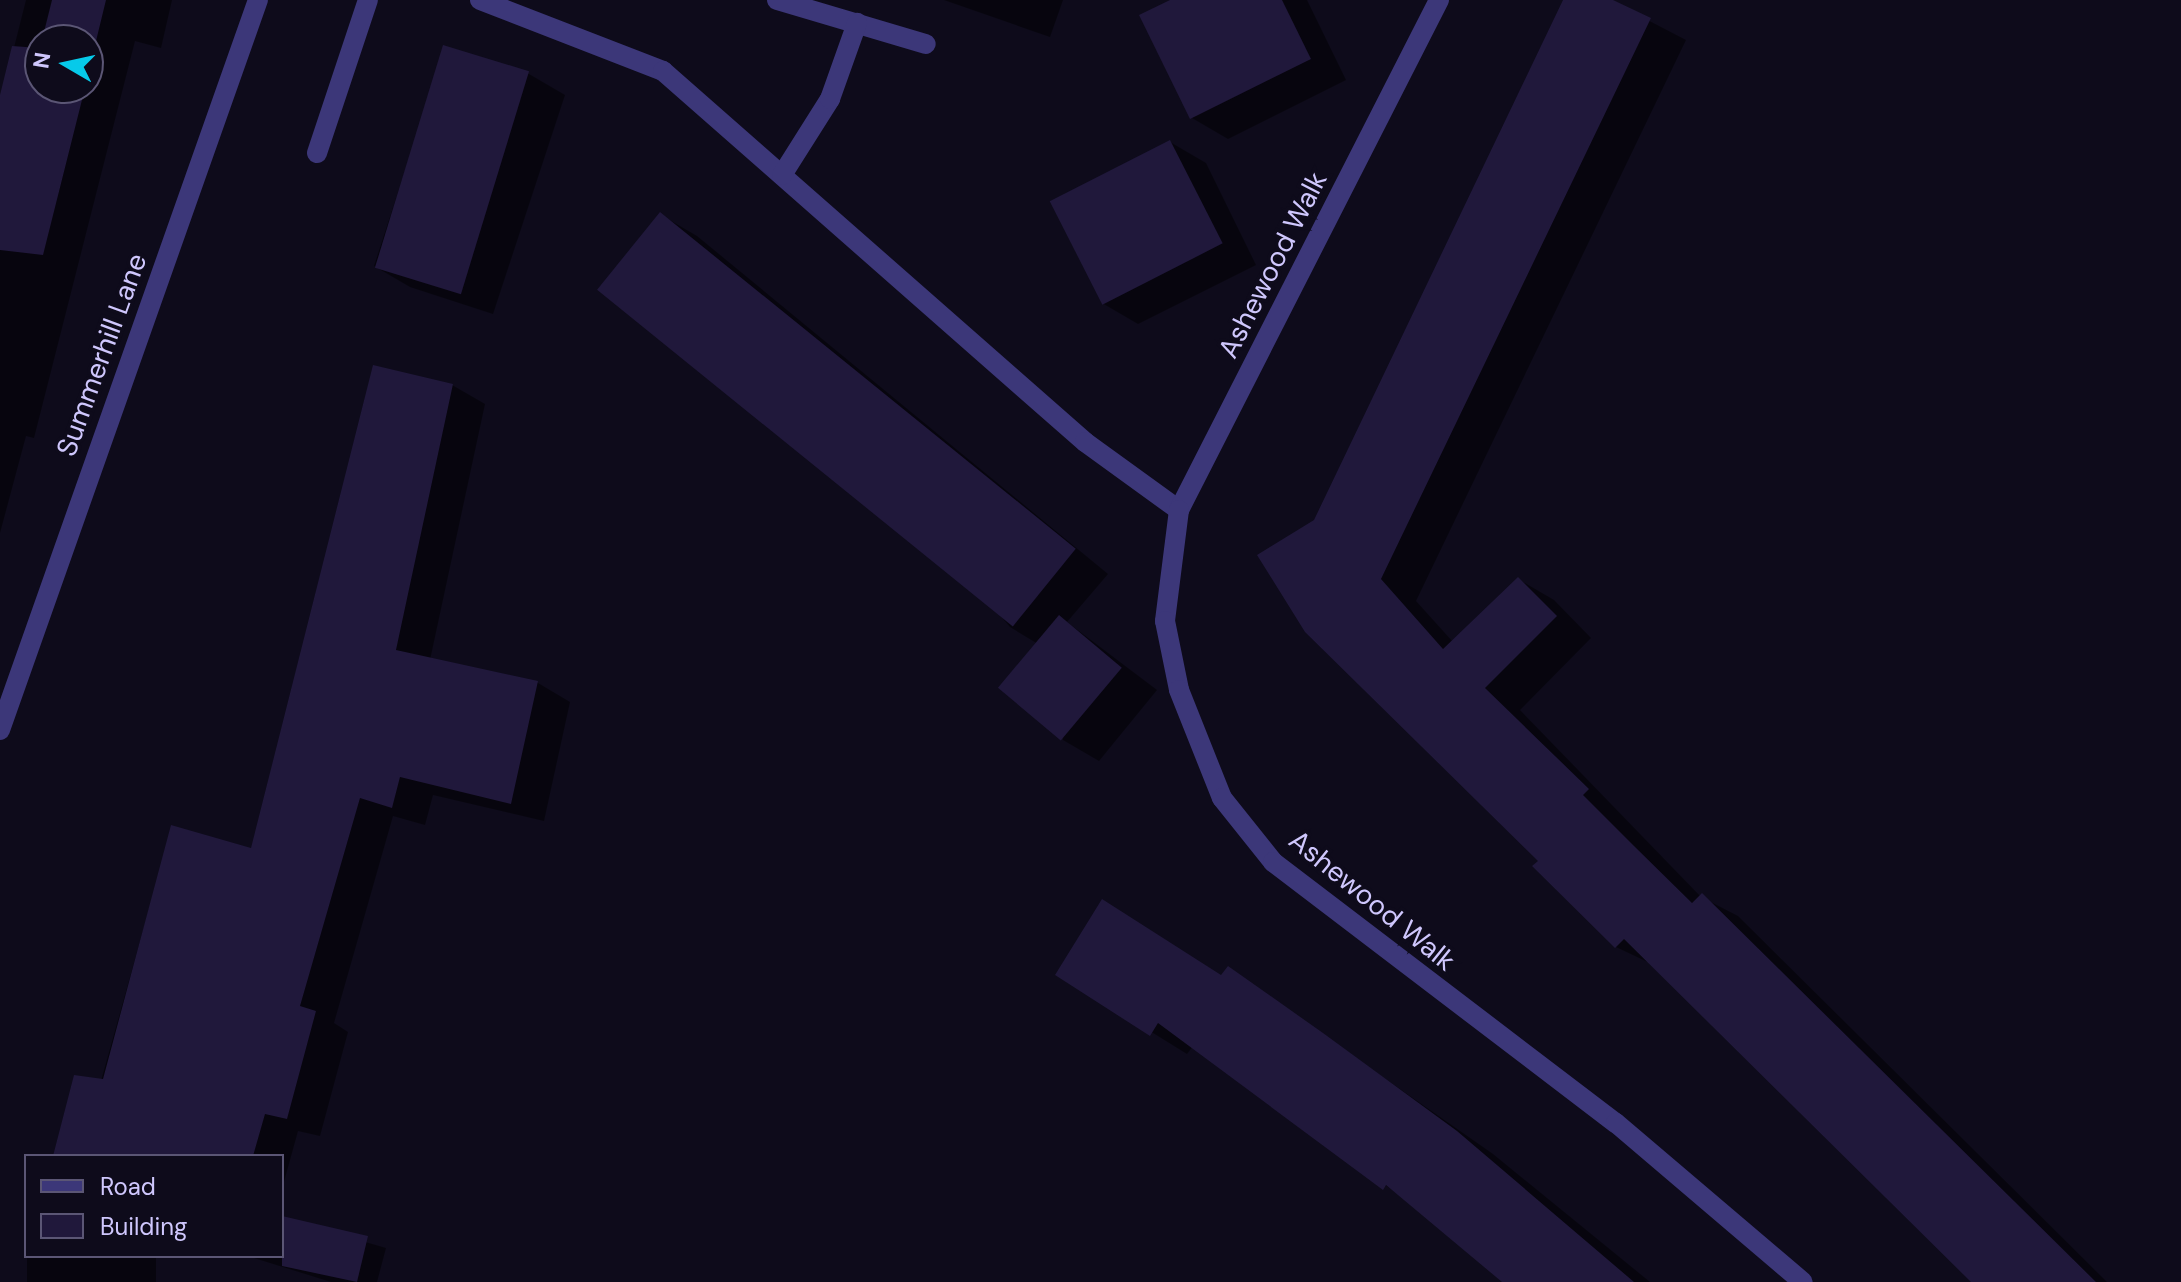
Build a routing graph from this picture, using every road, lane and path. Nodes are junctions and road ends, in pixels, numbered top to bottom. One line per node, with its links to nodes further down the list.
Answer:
1 (258, 0): 11 (street, Summerhill Lane)
2 (368, 0): 8 (street)
3 (480, 0): 9 (street)
4 (777, 0): 6 (street)
5 (1439, 0): 10 (street, Ashewood Walk)
6 (857, 23): 7 (street); 9 (street)
7 (926, 44)
8 (317, 153)
9 (782, 175): 10 (street)
10 (1179, 510): 12 (street, Ashewood Walk)
11 (0, 730)
12 (1803, 1282)

